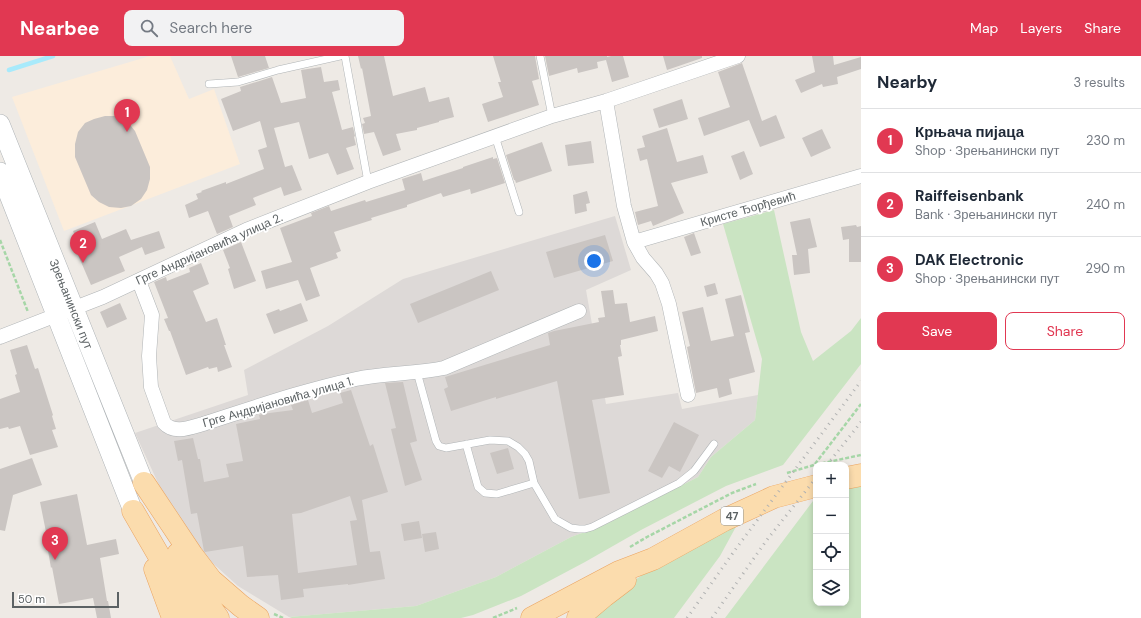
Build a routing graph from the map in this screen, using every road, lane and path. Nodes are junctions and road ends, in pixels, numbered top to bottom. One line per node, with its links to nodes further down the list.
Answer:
1 (340, 56): 5 (lane)
2 (345, 56): 12 (lane)
3 (540, 56): 7 (lane)
4 (738, 56): 6 (street, Грге Андријановића улица 2.)
5 (209, 84)
6 (606, 101): 7 (street, Грге Андријановића улица 2.); 15 (street)
7 (552, 116): 9 (street, Грге Андријановића улица 2.)
8 (0, 124): 18 (main road, Зрењанински пут)
9 (495, 136): 12 (street, Грге Андријановића улица 2.); 13 (lane)
10 (0, 172): 18 (main road, Зрењанински пут)
11 (861, 176): 15 (street, Кристе Ђорђевић)
12 (368, 182): 16 (street, Грге Андријановића улица 2.)
13 (519, 212)
14 (0, 240): 19 (path)
15 (634, 242): 22 (street)
16 (139, 281): 18 (street, Грге Андријановића улица 2.); 21 (street, Грге Андријановића улица 1.)
17 (579, 311): 21 (street, Грге Андријановића улица 1.)
18 (65, 312): 19 (street, Грге Андријановића улица 2.); 29 (main road, Зрењанински пут); 32 (main road, Зрењанински пут)
19 (33, 324): 20 (street, Грге Андријановића улица 2.)
20 (0, 338)
21 (417, 372): 24 (lane)
22 (688, 395)
23 (861, 404): 26 (path)
24 (466, 444): 30 (lane); 30 (lane)
25 (714, 444): 30 (lane)
26 (816, 462)
27 (861, 475): 28 (main road)
28 (849, 477)
29 (144, 483): 36 (main road); 37 (main road)
30 (534, 483)
31 (813, 487): 33 (main road, 47)
32 (134, 511): 34 (main road); 35 (main road)
33 (654, 559): 38 (main road); 39 (main road, 47)
34 (173, 618)
35 (197, 618)
36 (218, 618)
37 (258, 618)
38 (532, 618)
39 (578, 618)

